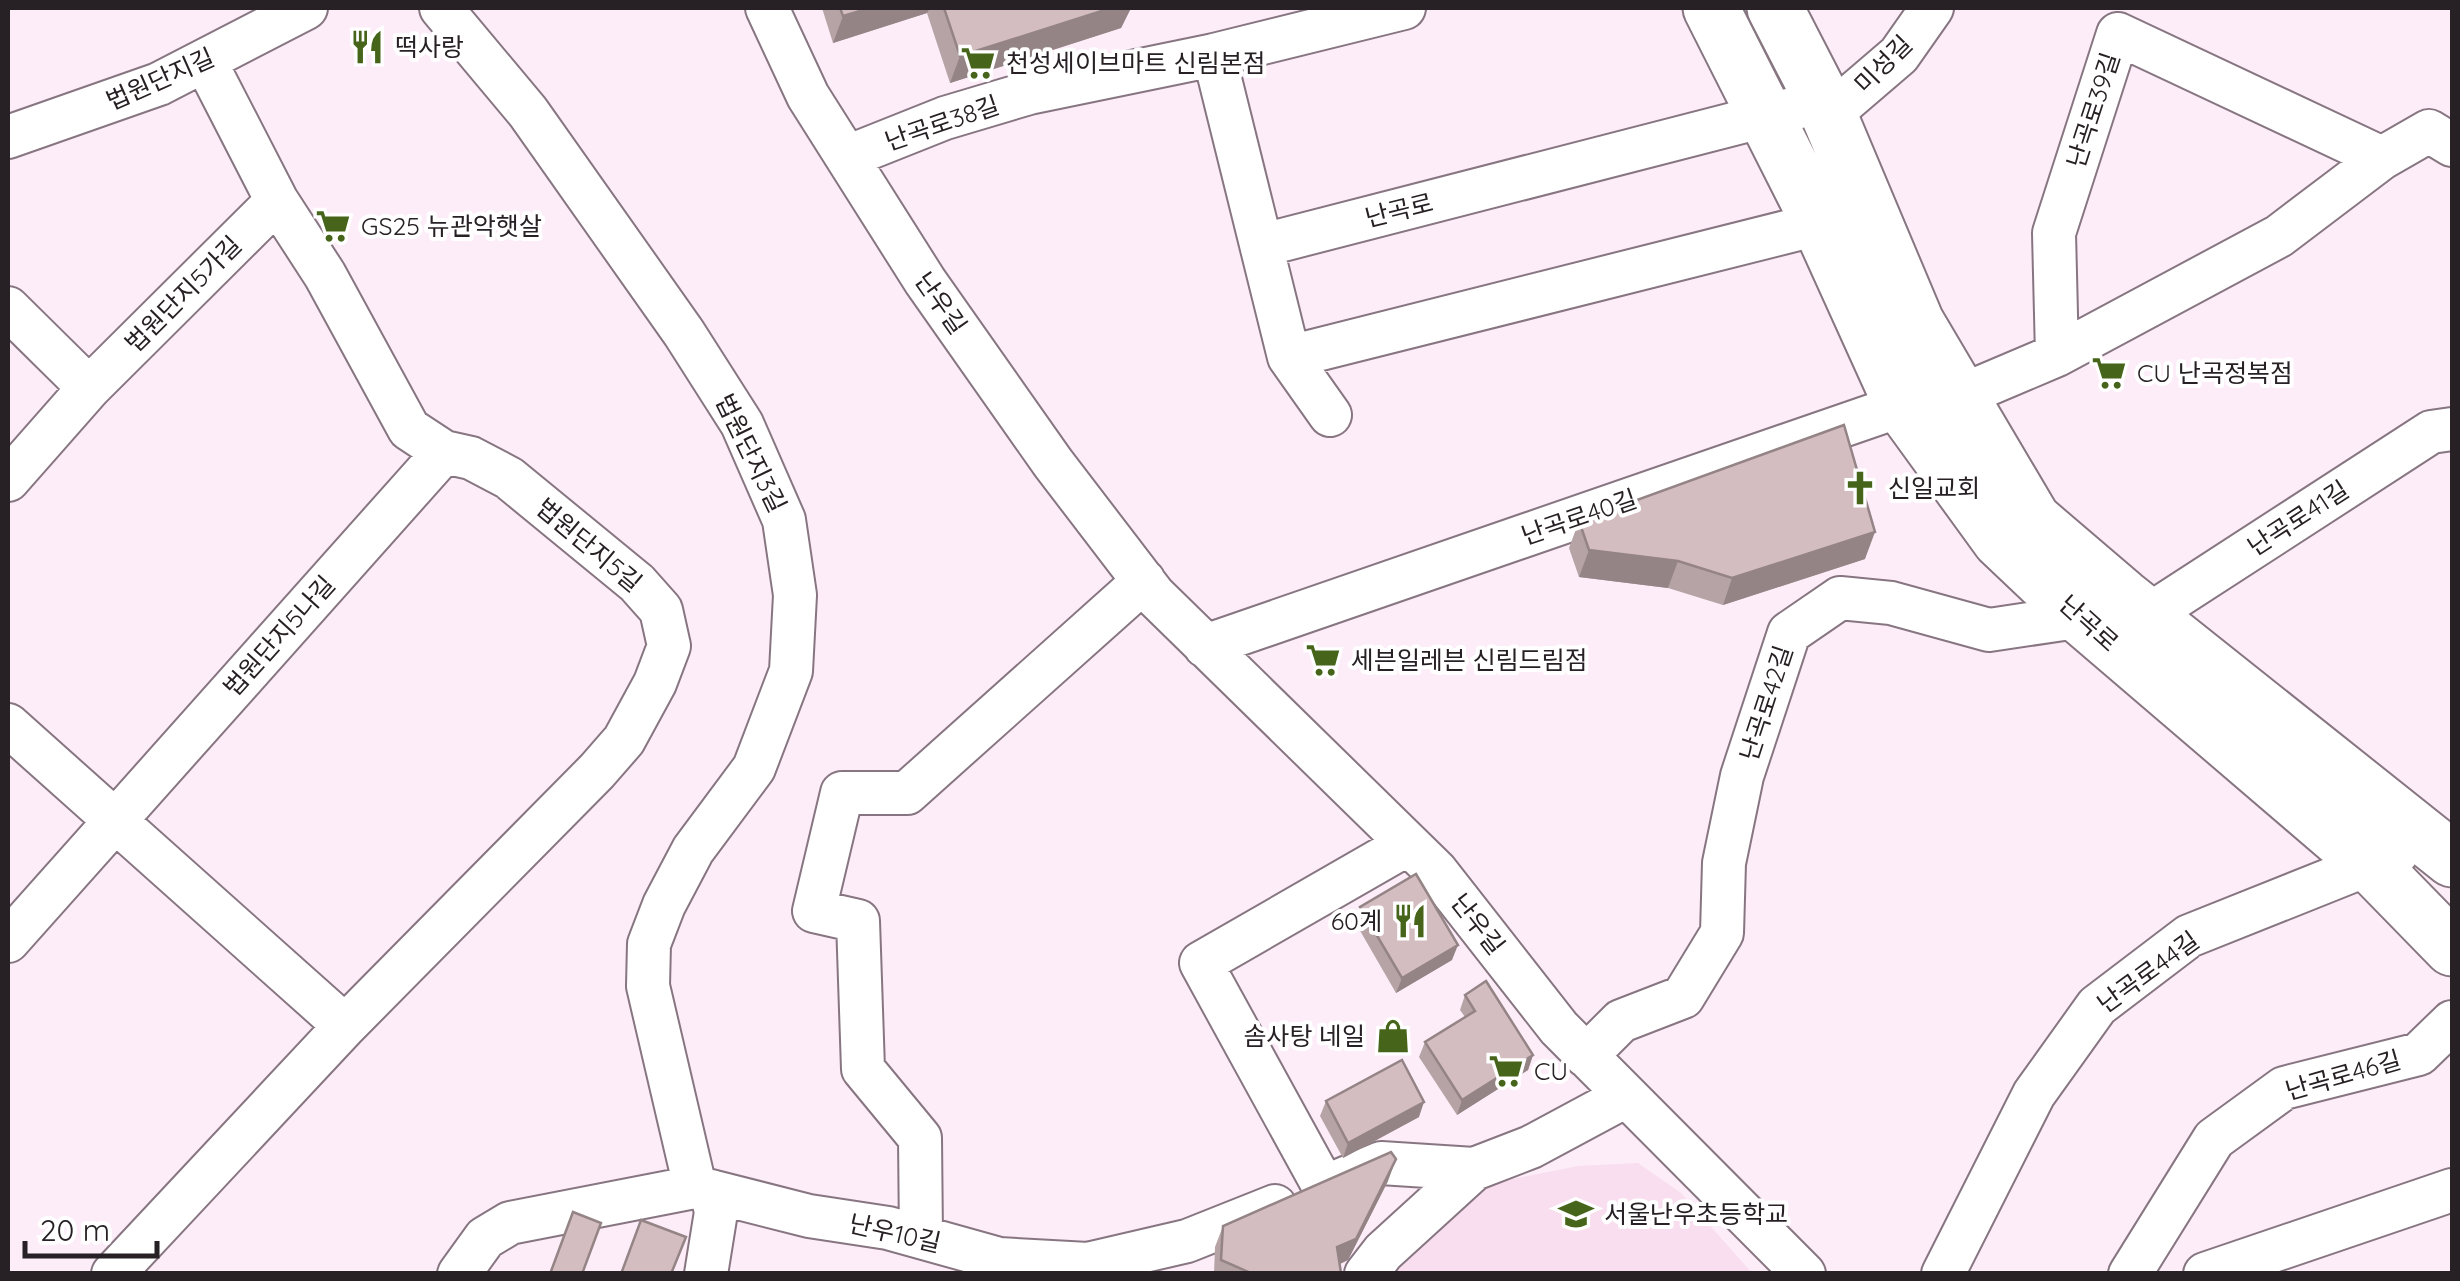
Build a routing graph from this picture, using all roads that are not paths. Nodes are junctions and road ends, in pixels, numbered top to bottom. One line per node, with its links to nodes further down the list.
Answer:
1 (306, 8): 9 (street, 법원단지길)
2 (441, 8): 45 (street, 법원단지3길)
3 (767, 8): 14 (street, 난우길)
4 (1404, 8): 8 (street, 난곡로38길)
5 (1710, 8): 11 (main road, 난곡로)
6 (1775, 8): 10 (main road, 난곡로)
7 (1932, 8): 10 (street, 미성길)
8 (1214, 55): 14 (street, 난곡로38길); 18 (street)
9 (205, 60): 12 (street, 법원단지길); 16 (street, 법원단지5길)
10 (1826, 108): 11 (street, 난곡로); 17 (main road, 난곡로)
11 (1767, 115): 17 (main road, 난곡로); 18 (street, 난곡로)
12 (8, 137)
13 (2452, 145): 15 (street)
14 (847, 158): 29 (street, 난우길)
15 (2382, 158): 20 (street); 20 (street, 난곡로39길)
16 (277, 201): 22 (street, 법원단지5가길); 27 (street, 법원단지5길)
17 (1846, 217): 21 (street); 23 (main road, 난곡로); 24 (main road, 난곡로)
18 (1264, 246): 21 (street)
19 (8, 308): 22 (street)
20 (2057, 355): 23 (street)
21 (1290, 356): 25 (street)
22 (89, 388): 28 (street, 법원단지5가길)
23 (1956, 392): 24 (street, 난곡로40길); 30 (main road, 난곡로)
24 (1902, 405): 30 (main road, 난곡로); 31 (street, 난곡로40길)
25 (1330, 415)
26 (2452, 428): 30 (street, 난곡로41길)
27 (444, 452): 33 (street, 법원단지5나길); 40 (street, 법원단지5길)
28 (8, 480)
29 (1144, 581): 31 (street, 난우길); 47 (street)
30 (2116, 609): 34 (main road, 난곡로); 36 (main road, 난곡로); 41 (street, 난곡로42길)
31 (1205, 646): 35 (street, 난우길)
32 (8, 725): 33 (street)
33 (114, 820): 37 (street, 법원단지5나길); 40 (street)
34 (2444, 842): 36 (street, 난곡로44길)
35 (1408, 844): 41 (street, 난우길); 44 (street)
36 (2372, 866): 38 (main road, 난곡로); 53 (street, 난곡로44길)
37 (8, 941)
38 (2452, 948)
39 (2452, 1022): 54 (street, 난곡로46길)
40 (345, 1026): 48 (street, 법원단지5길)
41 (1586, 1056): 42 (street, 난우길)
42 (1626, 1096): 43 (street, 난우10길); 52 (street, 난우길)
43 (1474, 1169): 44 (street, 난우10길); 51 (street)
44 (1324, 1187): 47 (street, 난우10길)
45 (703, 1189): 47 (street, 난우10길); 49 (street, 난우10길); 50 (street, 법원단지3길)
46 (2452, 1190): 55 (street)
47 (921, 1237)
48 (113, 1274)
49 (458, 1274)
50 (706, 1274)
51 (1366, 1274)
52 (1804, 1274)
53 (1943, 1274)
54 (2130, 1274)
55 (2205, 1274)

